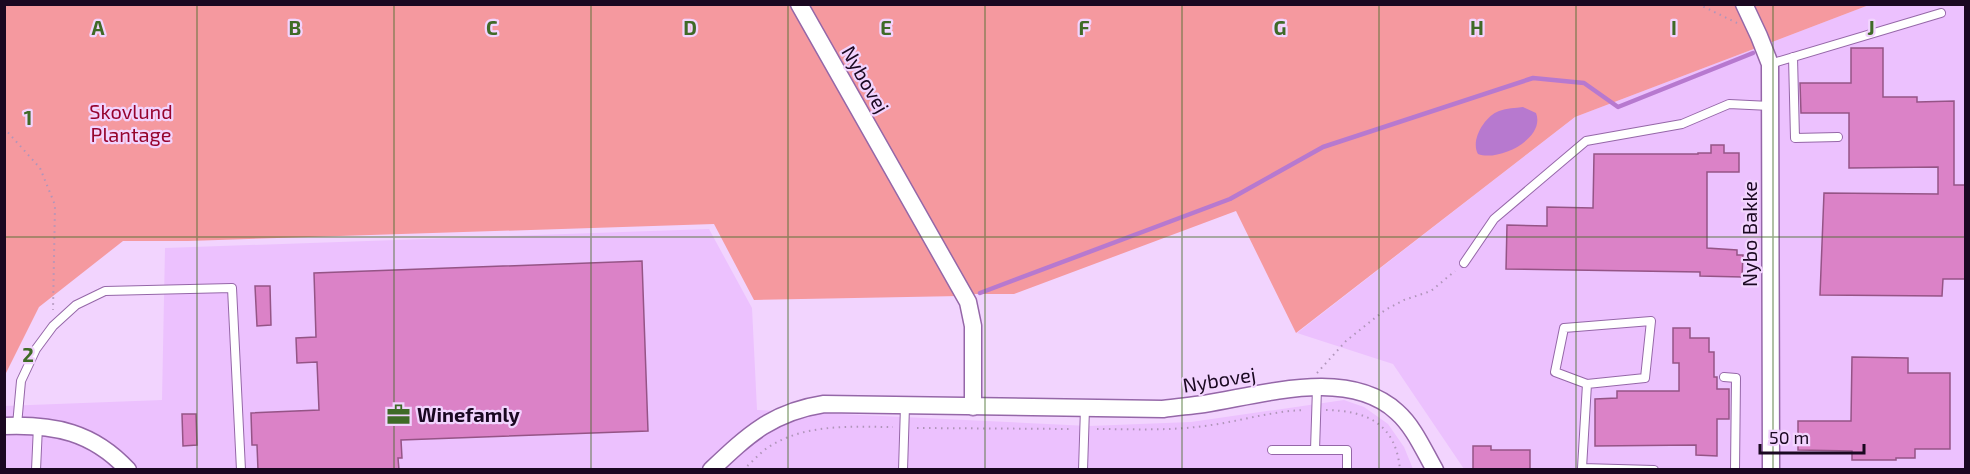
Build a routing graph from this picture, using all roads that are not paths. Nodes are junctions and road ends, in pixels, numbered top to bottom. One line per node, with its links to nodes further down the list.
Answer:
1 (799, 4): 13 (street, Nybovej)
2 (1744, 4): 5 (street, Nybo Bakke)
3 (1941, 13): 4 (lane)
4 (1794, 57): 5 (lane); 7 (lane)
5 (1770, 64): 6 (street, Nybo Bakke)
6 (1770, 106): 8 (lane); 30 (street, Nybo Bakke)
7 (1838, 137)
8 (1464, 263)
9 (1724, 377): 29 (lane)
10 (1587, 384): 10 (lane); 19 (lane)
11 (1313, 388): 14 (street, Nybovej); 18 (lane); 27 (street, Nybovej)
12 (905, 406): 13 (street, Nybovej); 23 (street, Nybovej); 24 (lane)
13 (973, 407): 14 (street, Nybovej)
14 (1085, 408): 25 (lane)
15 (11, 425): 16 (street); 22 (lane)
16 (38, 426): 20 (lane); 21 (street)
17 (1272, 450): 18 (lane)
18 (1315, 450): 26 (lane)
19 (1596, 469): 28 (lane)
20 (36, 470)
21 (128, 470)
22 (241, 470)
23 (711, 470)
24 (903, 470)
25 (1083, 470)
26 (1347, 470)
27 (1435, 470)
28 (1654, 470)
29 (1736, 470)
30 (1771, 470)

